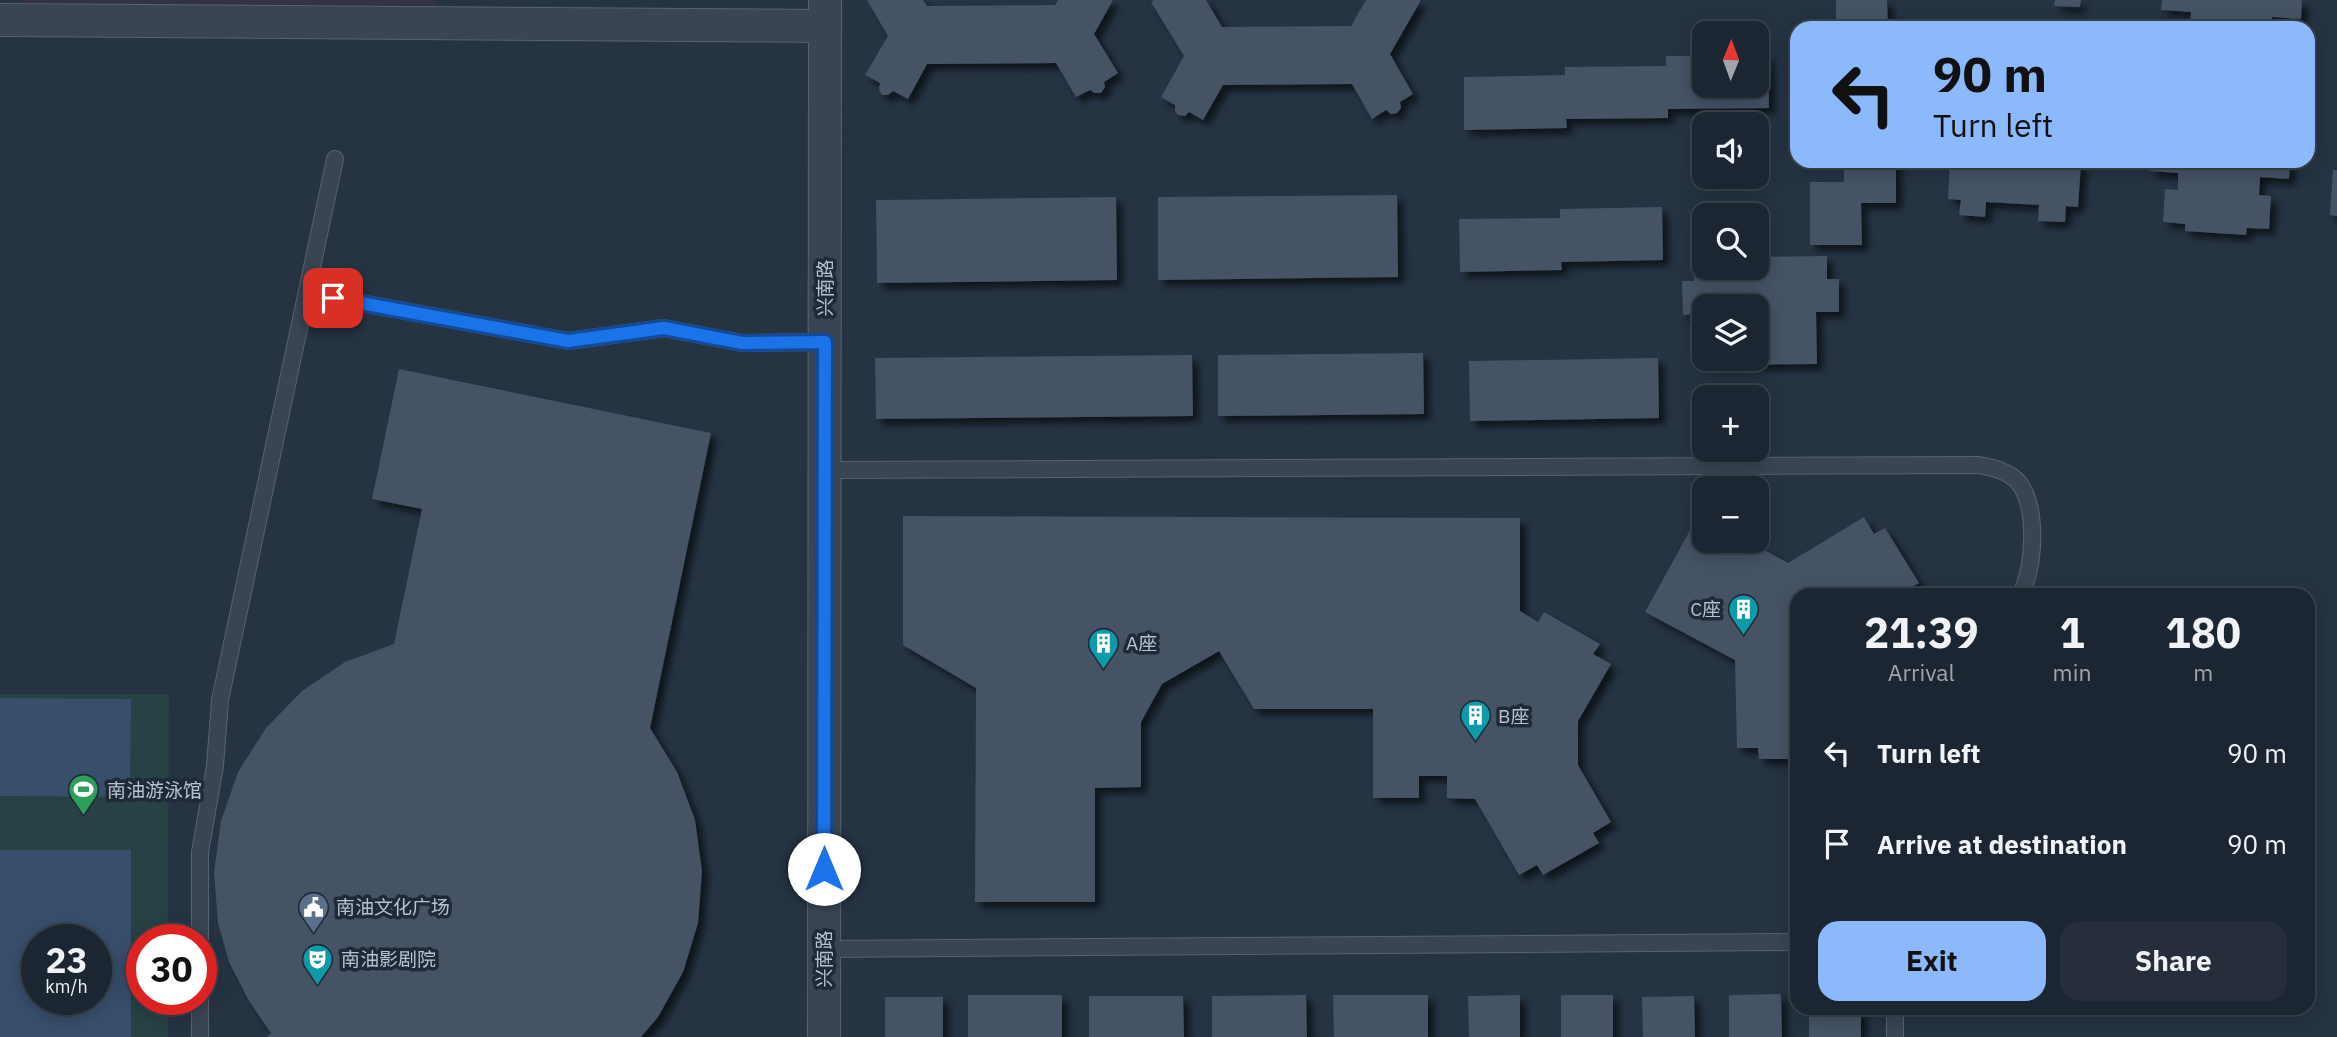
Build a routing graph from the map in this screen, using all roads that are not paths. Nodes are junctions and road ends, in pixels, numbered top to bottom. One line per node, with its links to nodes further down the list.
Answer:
1 (825, 13): 2 (street); 5 (street, 兴南路)
2 (0, 20)
3 (335, 159): 4 (lane)
4 (307, 293): 5 (lane); 8 (lane)
5 (825, 342): 6 (street, 兴南路)
6 (825, 470): 7 (lane); 10 (street, 兴南路)
7 (2024, 588)
8 (200, 924)
9 (1790, 942): 10 (lane)
10 (824, 949): 14 (street, 兴南路)
11 (200, 1015): 13 (lane)
12 (1895, 1015): 15 (lane)
13 (200, 1037)
14 (824, 1037)
15 (1895, 1037)

